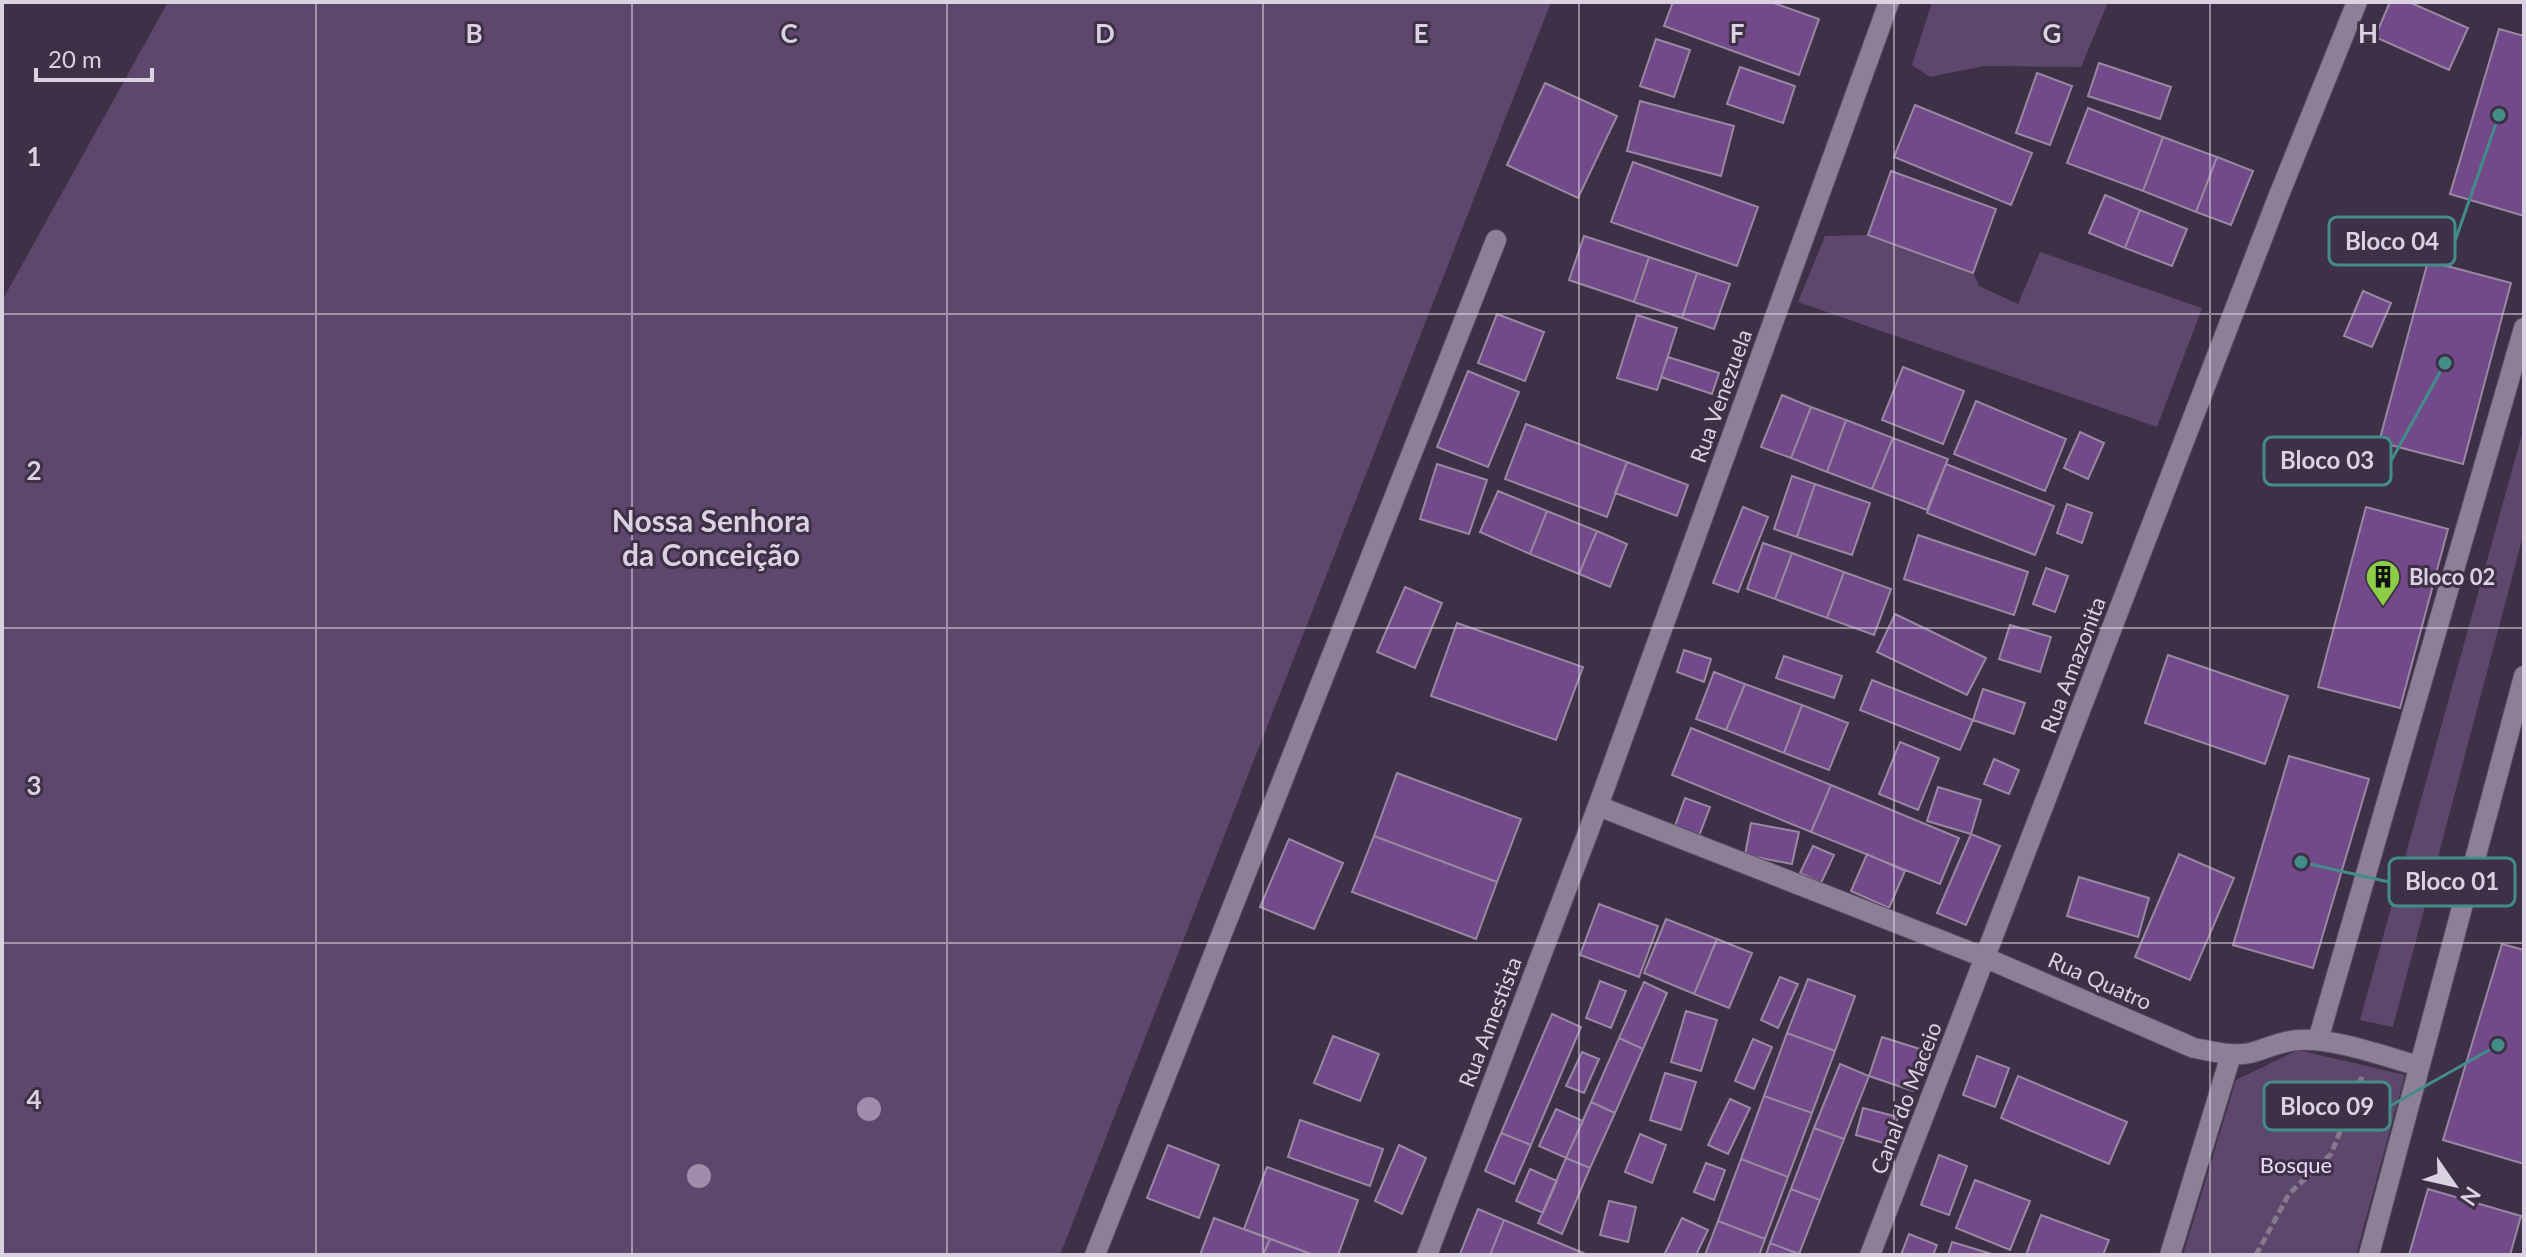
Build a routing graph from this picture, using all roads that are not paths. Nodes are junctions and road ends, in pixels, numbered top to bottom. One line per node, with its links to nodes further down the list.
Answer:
1 (1889, 2): 6 (street, Rua Venezuela)
2 (2357, 2): 7 (street, Rua Amazonita)
3 (1496, 240): 11 (street)
4 (2524, 328): 8 (street)
5 (2524, 676): 10 (street)
6 (1598, 806): 7 (street); 12 (street, Rua Amestista)
7 (1986, 958): 9 (street, Rua Quatro); 13 (street, Canal do Maceio)
8 (2318, 1040): 9 (street); 10 (street)
9 (2231, 1055): 14 (street)
10 (2419, 1066): 15 (street)
11 (1095, 1255)
12 (1427, 1255)
13 (1870, 1255)
14 (2170, 1255)
15 (2369, 1255)

